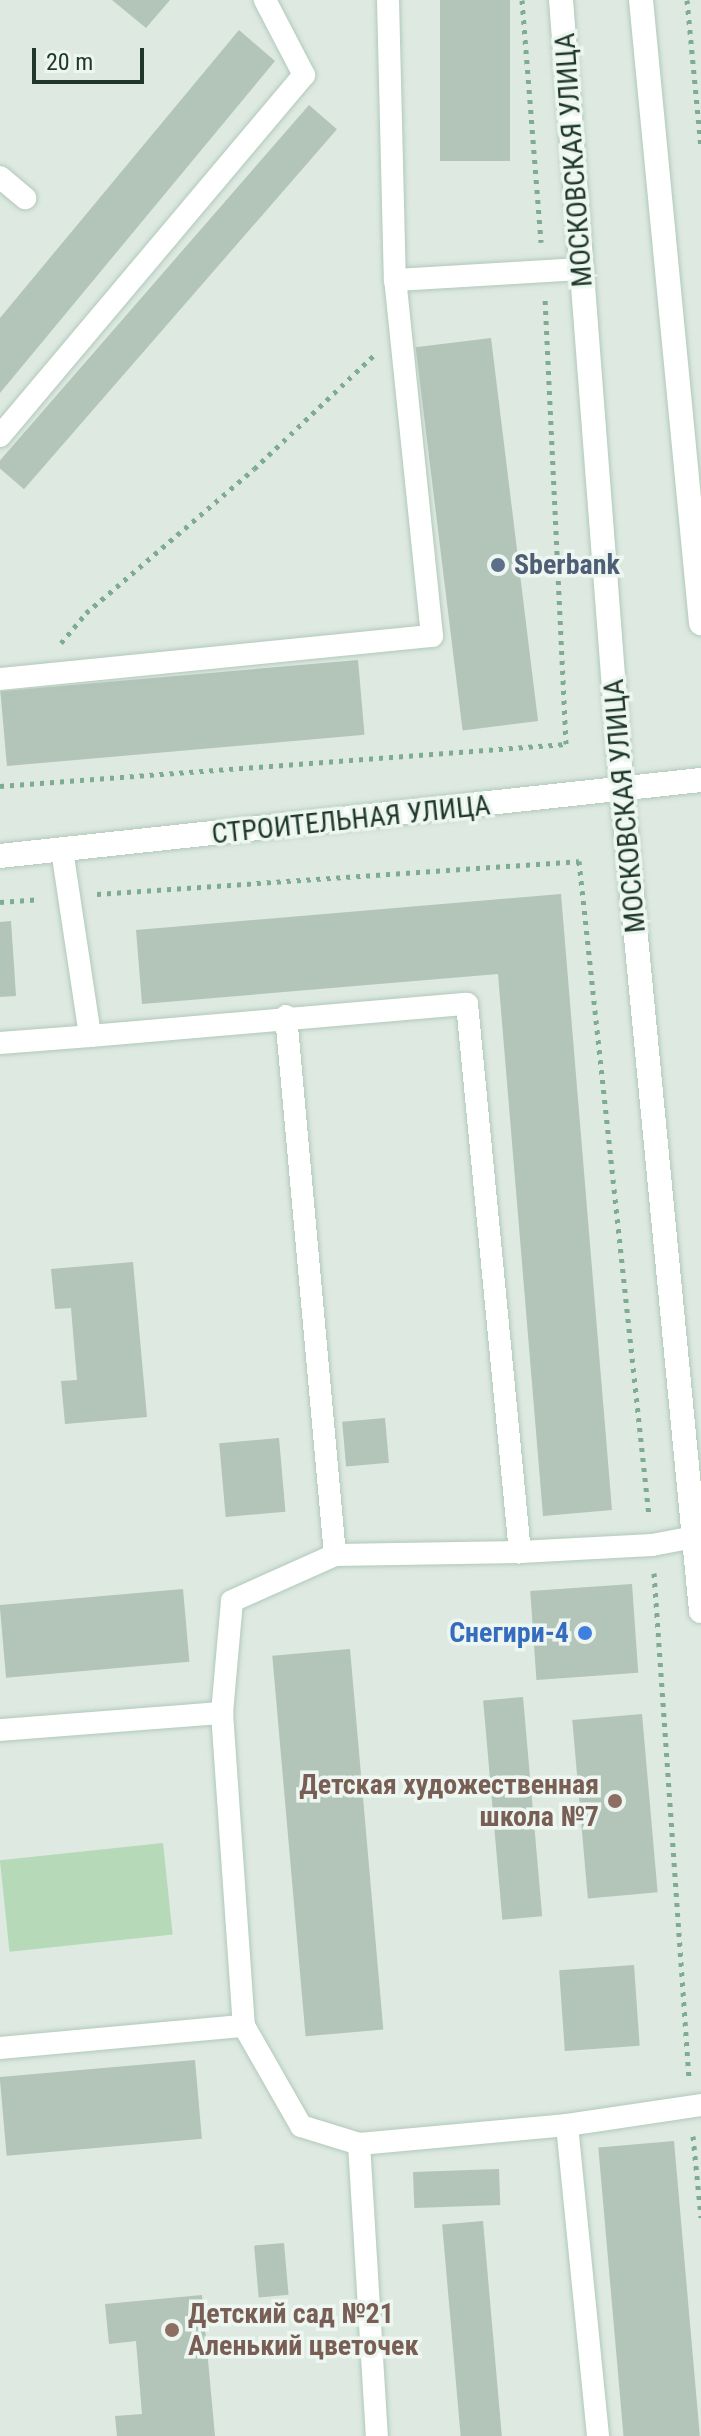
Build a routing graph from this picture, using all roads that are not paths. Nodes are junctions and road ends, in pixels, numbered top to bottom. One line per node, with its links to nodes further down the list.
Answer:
1 (265, 0): 9 (lane)
2 (388, 0): 8 (lane)
3 (561, 0): 7 (main road, МОСКОВСКАЯ УЛИЦА)
4 (641, 0): 10 (main road)
5 (0, 177): 6 (lane)
6 (25, 198)
7 (582, 269): 8 (lane); 13 (main road, МОСКОВСКАЯ УЛИЦА)
8 (395, 280): 11 (lane)
9 (0, 436)
10 (701, 623)
11 (0, 679)
12 (701, 780): 13 (main road, СТРОИТЕЛЬНАЯ УЛИЦА)
13 (622, 792): 14 (main road, СТРОИТЕЛЬНАЯ УЛИЦА); 19 (main road, МОСКОВСКАЯ УЛИЦА)
14 (62, 850): 15 (main road, СТРОИТЕЛЬНАЯ УЛИЦА); 17 (lane)
15 (0, 856)
16 (286, 1016): 17 (lane); 20 (lane); 21 (lane)
17 (90, 1036): 18 (lane)
18 (0, 1043)
19 (694, 1537): 20 (lane); 22 (main road, МОСКОВСКАЯ УЛИЦА)
20 (520, 1552): 21 (lane)
21 (335, 1555): 23 (lane)
22 (701, 1611)
23 (222, 1713): 24 (lane); 25 (lane)
24 (0, 1730)
25 (244, 2026): 26 (lane); 29 (lane)
26 (0, 2048)
27 (701, 2105): 28 (lane)
28 (567, 2125): 29 (lane); 31 (lane)
29 (359, 2144): 30 (lane)
30 (377, 2436)
31 (598, 2436)

